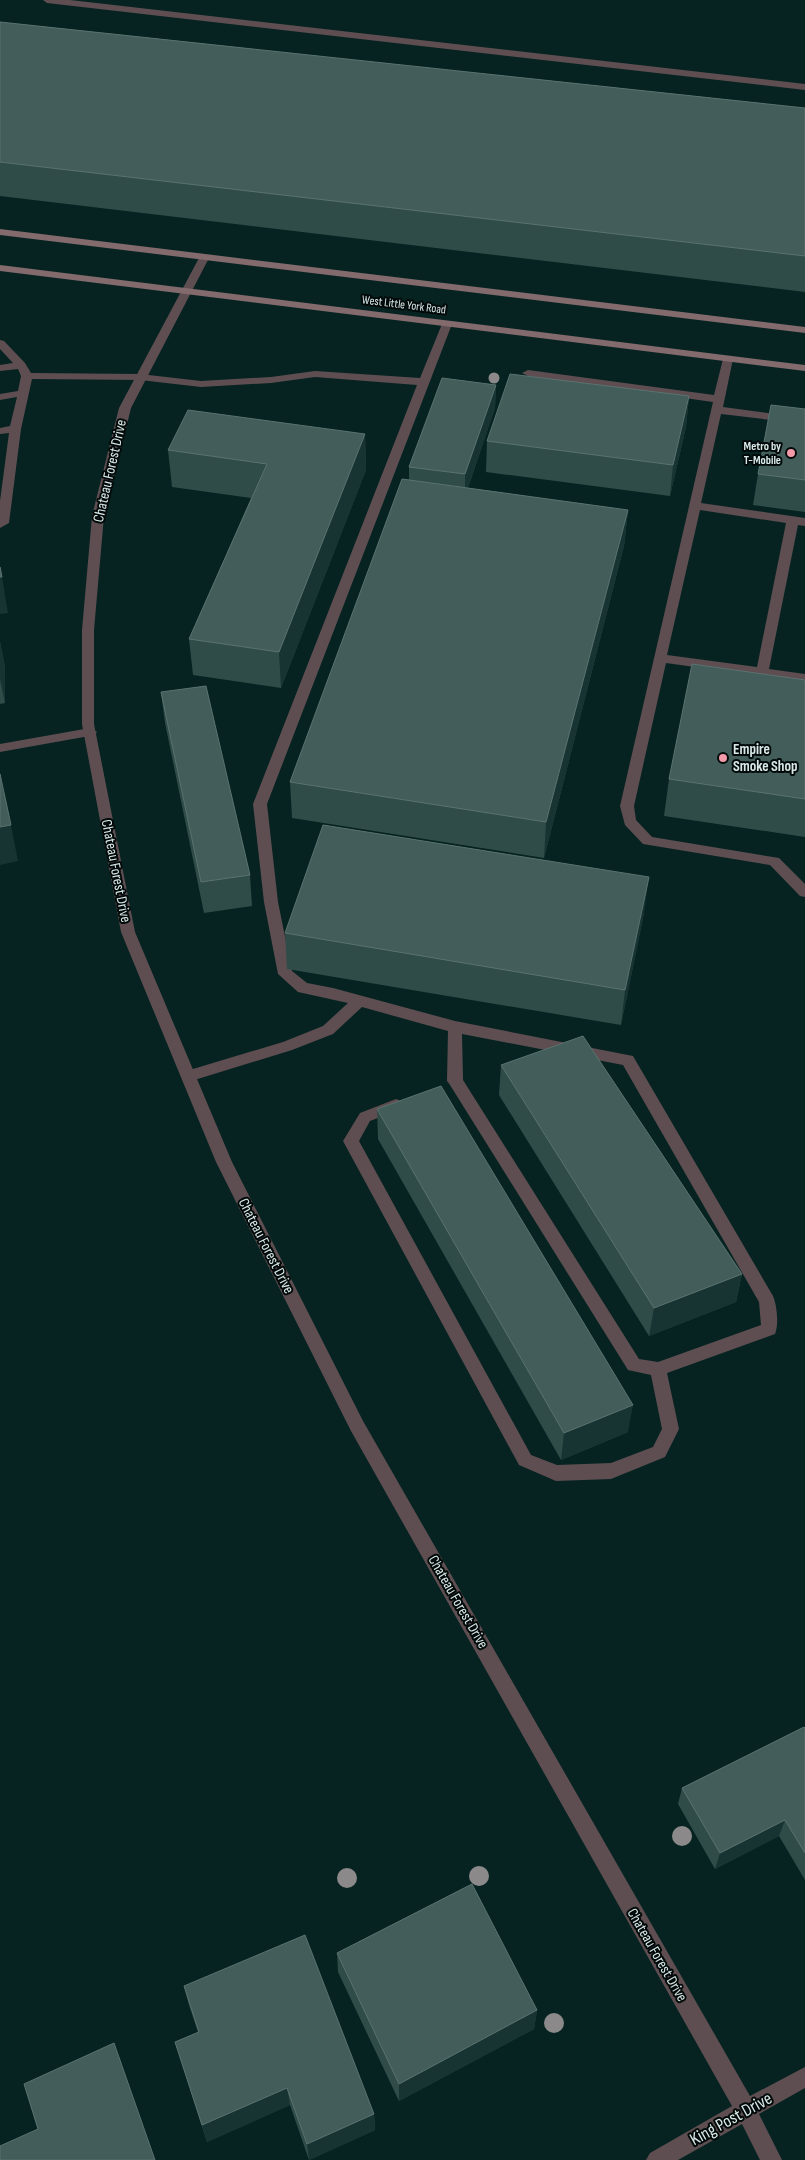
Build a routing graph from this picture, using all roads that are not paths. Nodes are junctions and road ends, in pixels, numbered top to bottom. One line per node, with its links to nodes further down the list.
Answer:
1 (47, 0): 2 (street)
2 (805, 87)
3 (0, 232): 4 (main road, West Little York Road)
4 (204, 258): 6 (street, Chateau Forest Drive); 8 (main road, West Little York Road)
5 (0, 268): 6 (main road, West Little York Road)
6 (186, 291): 7 (main road, West Little York Road); 15 (street, Chateau Forest Drive)
7 (447, 324): 10 (main road, West Little York Road); 16 (street)
8 (805, 330)
9 (0, 343): 13 (street)
10 (728, 359): 12 (main road, West Little York Road); 19 (street)
11 (0, 368): 13 (street)
12 (805, 368)
13 (24, 370): 15 (street); 17 (street)
14 (528, 373): 19 (street)
15 (140, 376): 16 (street); 29 (street, Chateau Forest Drive)
16 (424, 382): 32 (street)
17 (23, 393): 18 (street); 21 (street)
18 (0, 397)
19 (718, 404): 20 (street); 23 (street)
20 (805, 421)
21 (15, 429): 22 (street); 25 (street)
22 (0, 431)
23 (696, 506): 24 (street); 26 (street)
24 (799, 521): 27 (street)
25 (0, 524)
26 (662, 658): 27 (street); 31 (street)
27 (762, 672): 28 (street)
28 (805, 678)
29 (90, 732): 30 (street); 34 (street, Chateau Forest Drive)
30 (0, 748)
31 (805, 892)
32 (359, 1001): 33 (street); 34 (street)
33 (455, 1027): 35 (street); 38 (street)
34 (188, 1076): 40 (street, Chateau Forest Drive)
35 (455, 1081): 36 (street); 38 (street)
36 (437, 1088)
37 (410, 1099): 38 (street)
38 (658, 1369)
39 (805, 2077): 40 (street, King Post Drive)
40 (746, 2110): 41 (street, King Post Drive); 42 (street, Chateau Forest Drive)
41 (657, 2160)
42 (771, 2160)

